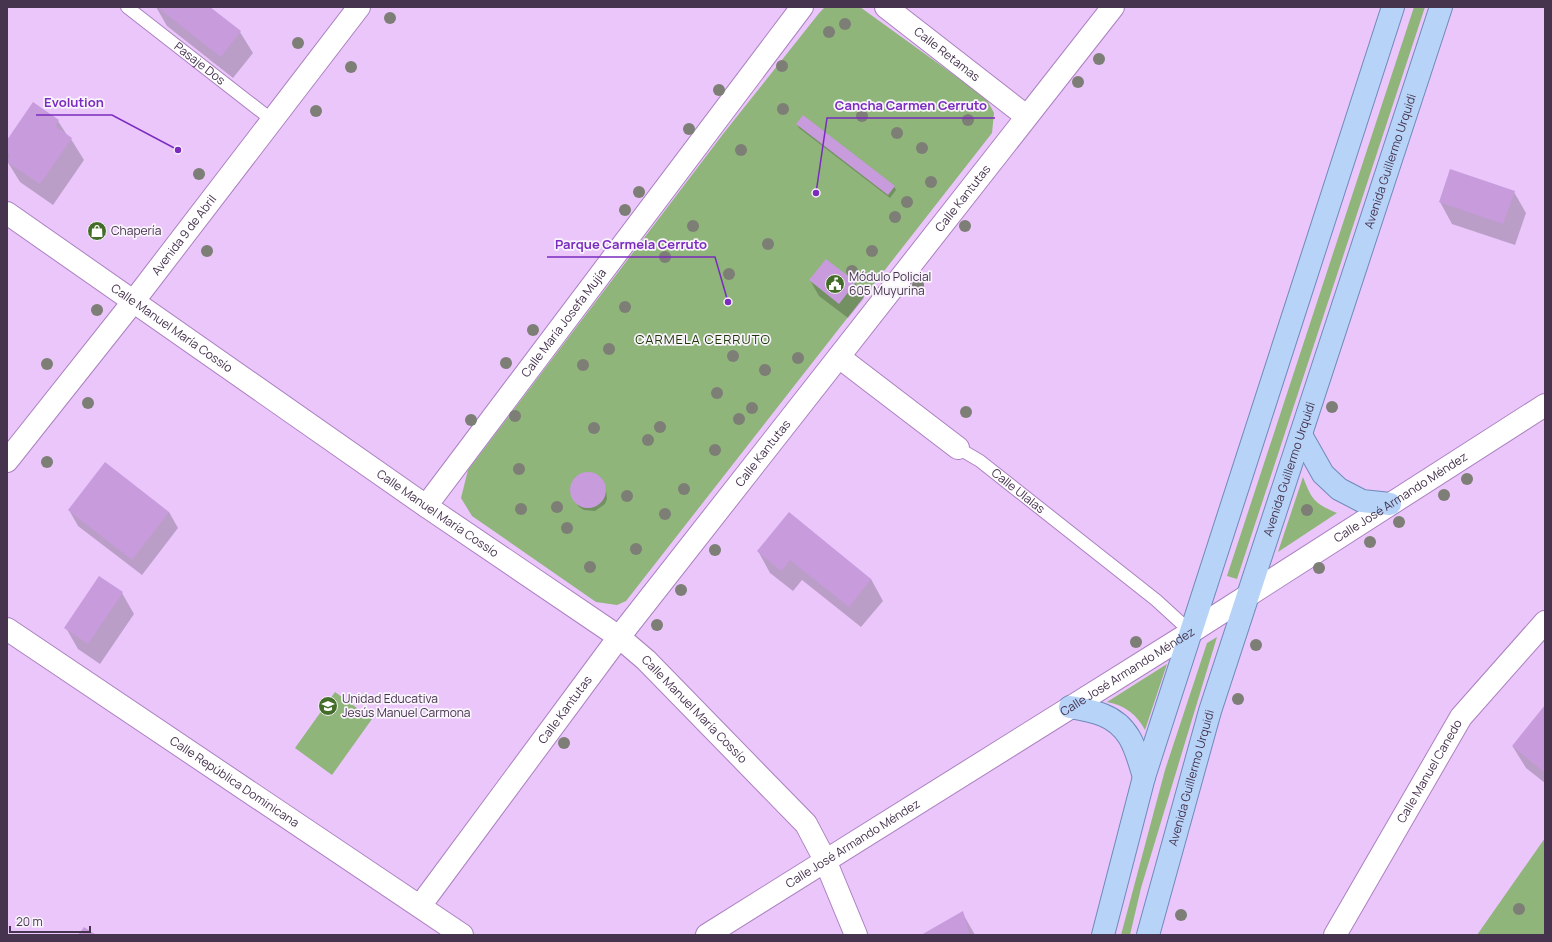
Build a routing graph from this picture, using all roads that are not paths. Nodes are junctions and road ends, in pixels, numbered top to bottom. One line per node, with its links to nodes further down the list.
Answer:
1 (126, 7): 9 (lane, Pasaje Dos)
2 (360, 7): 9 (street, Avenida 9 de Abril)
3 (802, 7): 18 (street, Calle María Josefa Mujía)
4 (886, 7): 8 (street, Calle Retamas)
5 (1113, 7): 8 (street, Calle Kantutas)
6 (1393, 7): 22 (main road)
7 (1441, 7): 14 (main road, Avenida Guillermo Urquidi)
8 (1026, 116): 12 (street, Calle Kantutas)
9 (272, 120): 11 (street, Avenida 9 de Abril)
10 (7, 213): 11 (street, Calle Manuel María Cossío)
11 (133, 302): 16 (street, Avenida 9 de Abril); 18 (street, Calle Manuel María Cossío)
12 (839, 357): 15 (street, Calle Ulalas); 23 (street, Calle Kantutas)
13 (1545, 405): 17 (street, Calle José Armando Méndez)
14 (1301, 435): 17 (main road); 19 (main road, Avenida Guillermo Urquidi)
15 (958, 448): 22 (lane, Calle Ulalas)
16 (7, 461)
17 (1390, 504): 19 (street, Calle José Armando Méndez)
18 (426, 506): 23 (street, Calle Manuel María Cossío)
19 (1250, 594): 22 (street, Calle José Armando Méndez); 32 (main road, Avenida Guillermo Urquidi)
20 (1545, 622): 33 (street, Calle Manuel Canedo)
21 (7, 629): 27 (street, Calle República Dominicana)
22 (1191, 632): 24 (street, Calle José Armando Méndez); 25 (main road)
23 (619, 637): 26 (street, Calle Manuel María Cossío); 27 (street, Calle Kantutas)
24 (1070, 707): 25 (main road); 26 (street, Calle José Armando Méndez)
25 (1144, 777): 31 (main road)
26 (825, 860): 29 (street, Calle José Armando Méndez); 30 (street, Calle Manuel María Cossío)
27 (420, 906): 28 (street, Calle República Dominicana)
28 (462, 935)
29 (707, 935)
30 (856, 935)
31 (1103, 935)
32 (1148, 935)
33 (1335, 935)

